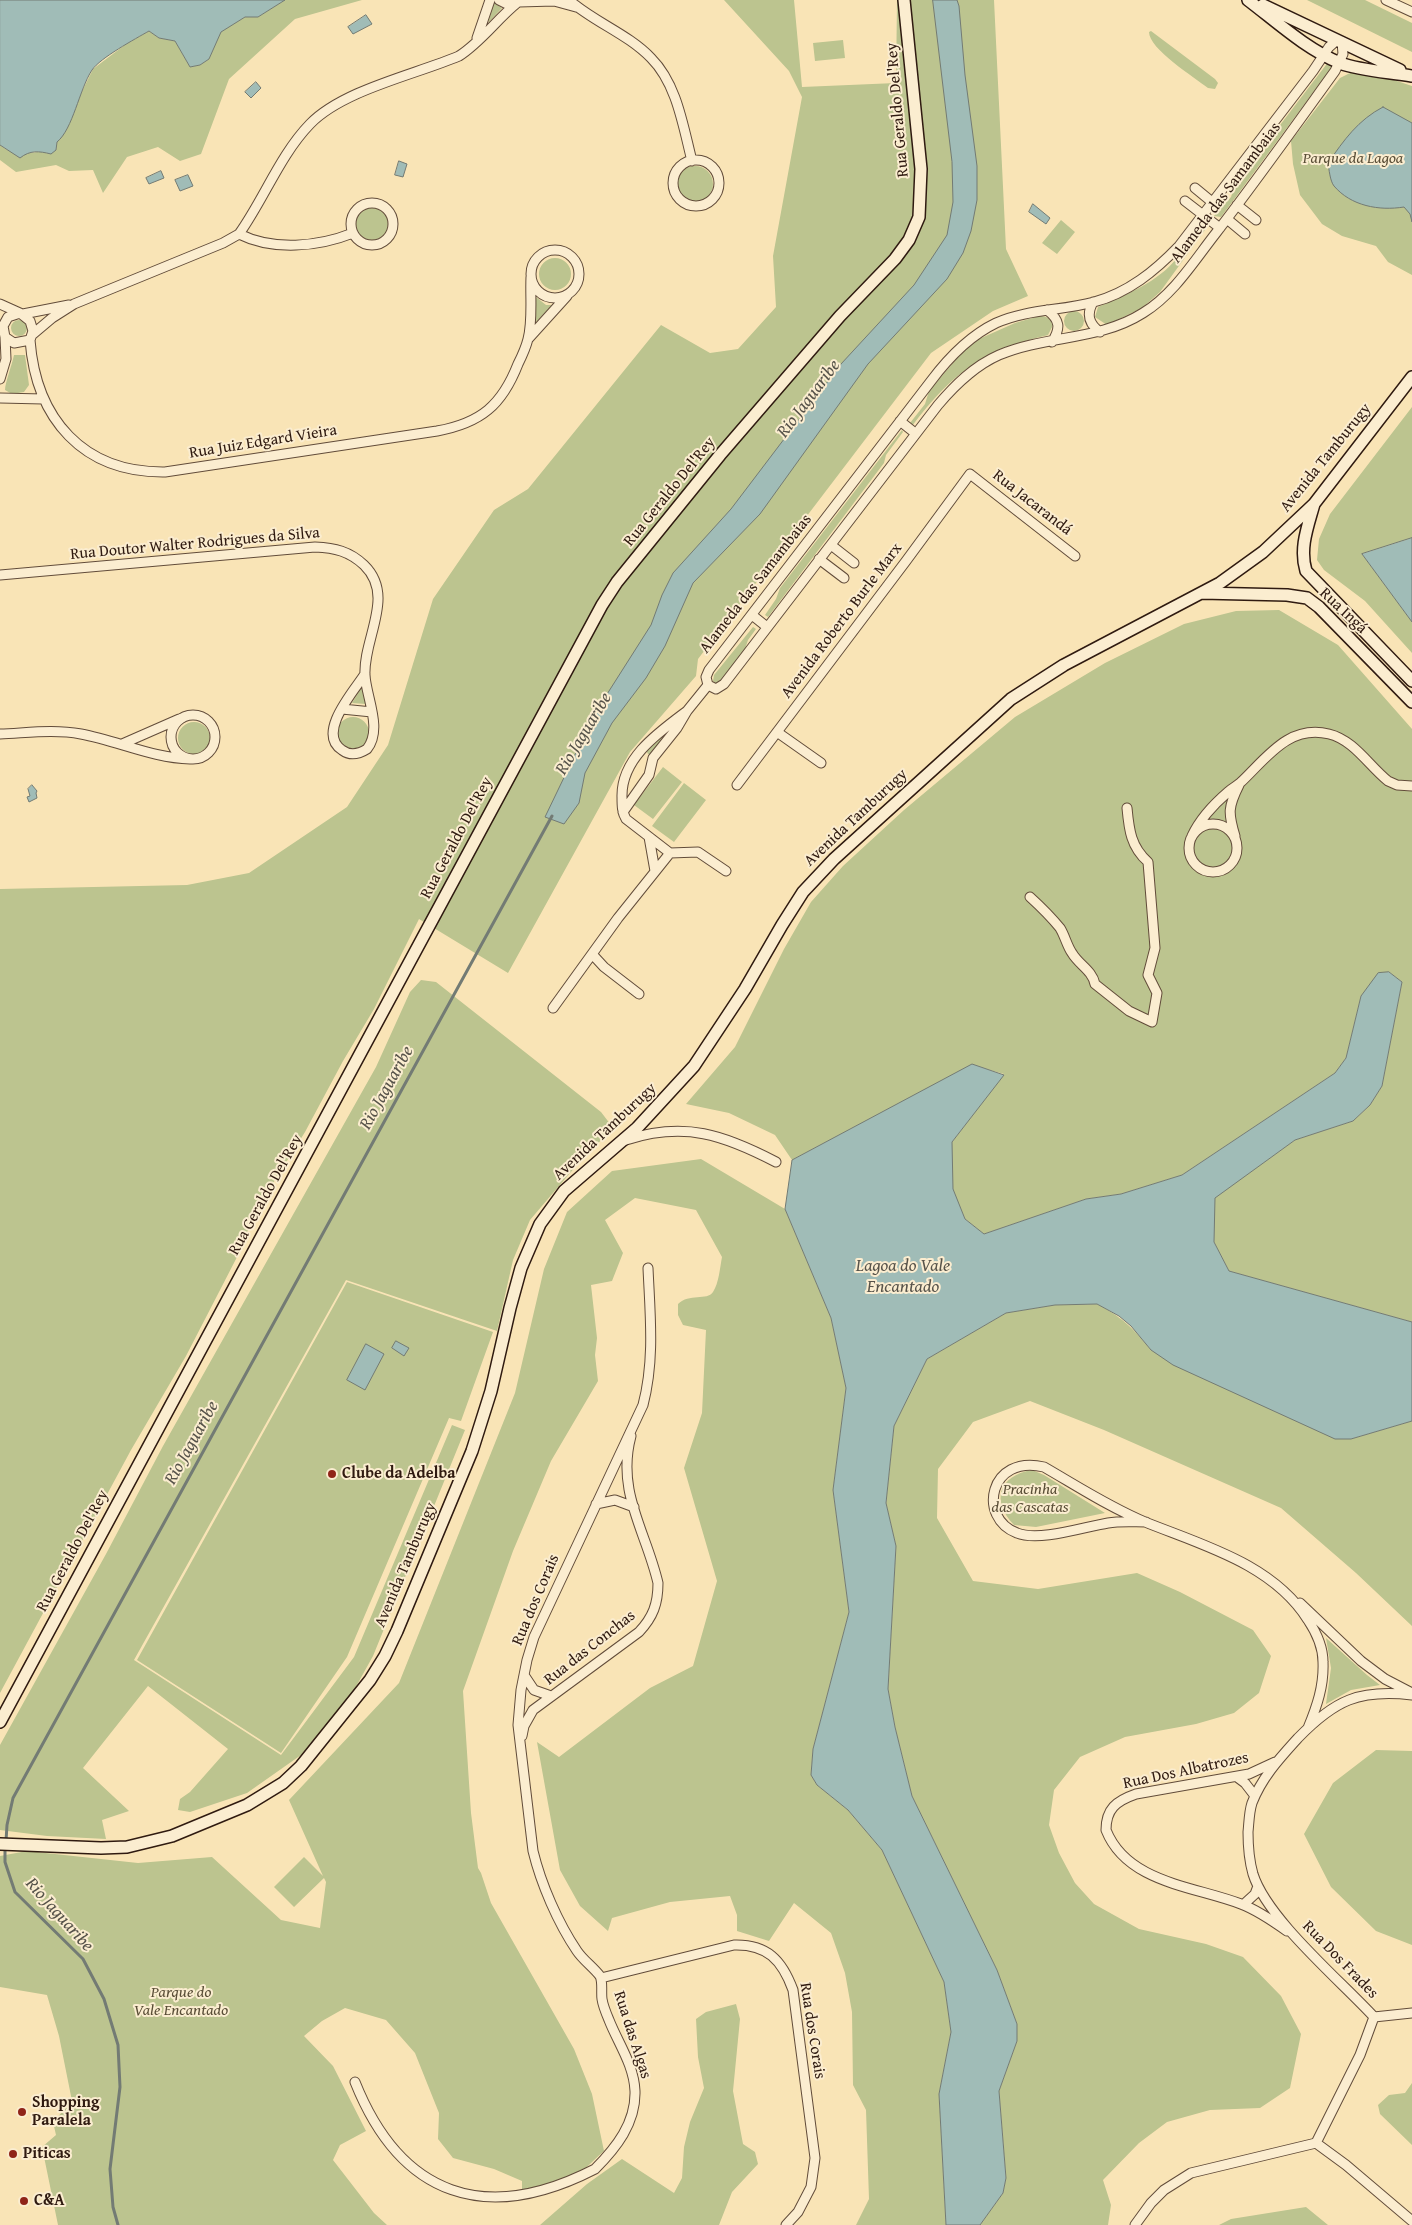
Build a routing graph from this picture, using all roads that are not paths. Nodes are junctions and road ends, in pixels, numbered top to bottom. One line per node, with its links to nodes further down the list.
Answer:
1 (490, 0): 12 (street)
2 (500, 0): 8 (street)
3 (569, 0): 9 (street)
4 (904, 0): 106 (main road, Rua Geraldo Del'Rey)
5 (1248, 0): 13 (main road)
6 (1252, 0): 11 (main road)
7 (1386, 0): 10 (street)
8 (519, 1): 9 (street); 12 (street)
9 (578, 8): 16 (street)
10 (1412, 12)
11 (1340, 41): 13 (street, Alameda das Samambaias); 14 (street, Alameda das Samambaias); 15 (main road)
12 (475, 42): 26 (street)
13 (1324, 55): 14 (main road); 19 (street, Alameda das Samambaias)
14 (1340, 62): 15 (main road); 20 (street, Alameda das Samambaias)
15 (1412, 76)
16 (692, 161): 16 (street)
17 (1195, 188): 19 (street, Alameda das Samambaias)
18 (1185, 201): 21 (street)
19 (1212, 202): 21 (street, Alameda das Samambaias)
20 (1237, 206): 22 (street, Alameda das Samambaias); 23 (street)
21 (1202, 214): 24 (street); 30 (street, Alameda das Samambaias)
22 (1227, 219): 24 (street, Alameda das Samambaias); 27 (street)
23 (1256, 220)
24 (1220, 228): 36 (street, Alameda das Samambaias)
25 (353, 233): 25 (street); 26 (street)
26 (238, 234): 32 (street)
27 (1245, 234)
28 (531, 277): 29 (street); 29 (street, Rua Juiz Edgard Vieira); 38 (street, Rua Juiz Edgard Vieira)
29 (571, 292): 38 (street, Rua Juiz Edgard Vieira)
30 (1093, 302): 33 (street, Alameda das Samambaias); 36 (street)
31 (0, 304): 34 (street)
32 (74, 304): 34 (street); 37 (street)
33 (1047, 310): 39 (street); 44 (street, Alameda das Samambaias)
34 (22, 313): 35 (street); 37 (street)
35 (2, 332): 37 (street); 41 (street)
36 (1100, 332): 39 (street, Alameda das Samambaias)
37 (31, 337): 43 (street, Rua Juiz Edgard Vieira)
38 (529, 338): 43 (street, Rua Juiz Edgard Vieira)
39 (1052, 342): 45 (street, Alameda das Samambaias)
40 (1412, 377): 47 (main road, Avenida Tamburugy)
41 (0, 379)
42 (0, 398): 43 (street)
43 (43, 399)
44 (900, 421): 45 (street); 55 (street, Alameda das Samambaias)
45 (915, 433): 48 (street, Alameda das Samambaias)
46 (970, 474): 49 (street, Rua Jacarandá); 65 (street, Avenida Roberto Burle Marx)
47 (1314, 504): 54 (main road, Avenida Tamburugy); 58 (main road, Rua Ingá)
48 (831, 545): 50 (street, Alameda das Samambaias); 51 (street)
49 (1075, 556)
50 (819, 559): 53 (street); 56 (street, Alameda das Samambaias)
51 (854, 563)
52 (0, 575): 57 (street, Rua Doutor Walter Rodrigues da Silva)
53 (844, 578)
54 (1200, 593): 60 (main road, Rua Ingá); 87 (main road, Avenida Tamburugy)
55 (752, 615): 56 (street); 59 (street, Alameda das Samambaias)
56 (767, 627): 59 (street, Alameda das Samambaias)
57 (365, 674): 61 (street, Rua Doutor Walter Rodrigues da Silva); 63 (street, Rua Doutor Walter Rodrigues da Silva)
58 (1412, 681)
59 (708, 685): 62 (street)
60 (1412, 702)
61 (342, 709): 63 (street); 63 (street, Rua Doutor Walter Rodrigues da Silva)
62 (686, 711): 68 (street); 71 (street)
63 (372, 712)
64 (182, 718): 67 (street); 69 (street); 69 (street)
65 (777, 732): 70 (street); 73 (street, Avenida Roberto Burle Marx)
66 (0, 734): 67 (street)
67 (122, 744): 69 (street)
68 (639, 754): 71 (street); 76 (street)
69 (190, 759)
70 (822, 763)
71 (651, 764): 76 (street)
72 (1239, 784): 74 (street); 77 (street); 79 (street)
73 (737, 785)
74 (1412, 786)
75 (1127, 808): 83 (street)
76 (623, 812): 78 (street)
77 (1192, 836): 79 (street); 79 (street)
78 (649, 837): 80 (street); 81 (street)
79 (1236, 842)
80 (670, 853): 81 (street); 82 (street)
81 (655, 871): 84 (street)
82 (726, 871)
83 (1030, 897)
84 (592, 954): 85 (street); 86 (street)
85 (639, 994)
86 (553, 1008)
87 (623, 1140): 88 (street); 112 (main road, Avenida Tamburugy)
88 (776, 1162)
89 (648, 1268): 90 (street, Rua dos Corais)
90 (634, 1424): 91 (street, Rua dos Corais); 93 (street, Rua das Conchas)
91 (596, 1504): 93 (street); 99 (street, Rua dos Corais)
92 (1113, 1507): 94 (street); 94 (street); 95 (street)
93 (634, 1508): 103 (street, Rua das Conchas)
94 (1110, 1522): 95 (street)
95 (1146, 1522): 96 (street)
96 (1293, 1598): 97 (street); 98 (street)
97 (1329, 1631): 98 (street); 100 (street)
98 (1318, 1638): 104 (street)
99 (524, 1675): 103 (street); 108 (street, Rua dos Corais)
100 (1385, 1679): 101 (street); 102 (street)
101 (1383, 1692): 102 (street); 105 (street)
102 (1412, 1694)
103 (551, 1696): 108 (street, Rua das Conchas)
104 (1319, 1700): 105 (street); 107 (street)
105 (1331, 1710): 107 (street)
106 (0, 1722)
107 (1308, 1728): 109 (street, Rua Dos Frades)
108 (520, 1742): 116 (street, Rua das Algas)
109 (1277, 1760): 110 (street, Rua Dos Albatrozes); 111 (street, Rua Dos Frades)
110 (1237, 1777): 111 (street); 114 (street, Rua Dos Albatrozes)
111 (1255, 1796): 113 (street, Rua Dos Frades)
112 (0, 1844)
113 (1258, 1886): 114 (street); 115 (street, Rua Dos Frades)
114 (1243, 1904): 115 (street, Rua Dos Albatrozes)
115 (1298, 1938): 118 (street, Rua Dos Frades)
116 (601, 1978): 122 (street, Rua das Algas); 124 (street, Rua dos Corais)
117 (1412, 2013): 118 (street)
118 (1374, 2017): 120 (street, Rua Dos Frades)
119 (354, 2082): 121 (street)
120 (1316, 2143): 123 (street); 125 (street)
121 (406, 2174)
122 (572, 2191)
123 (1412, 2221)
124 (786, 2225)
125 (1136, 2225)

